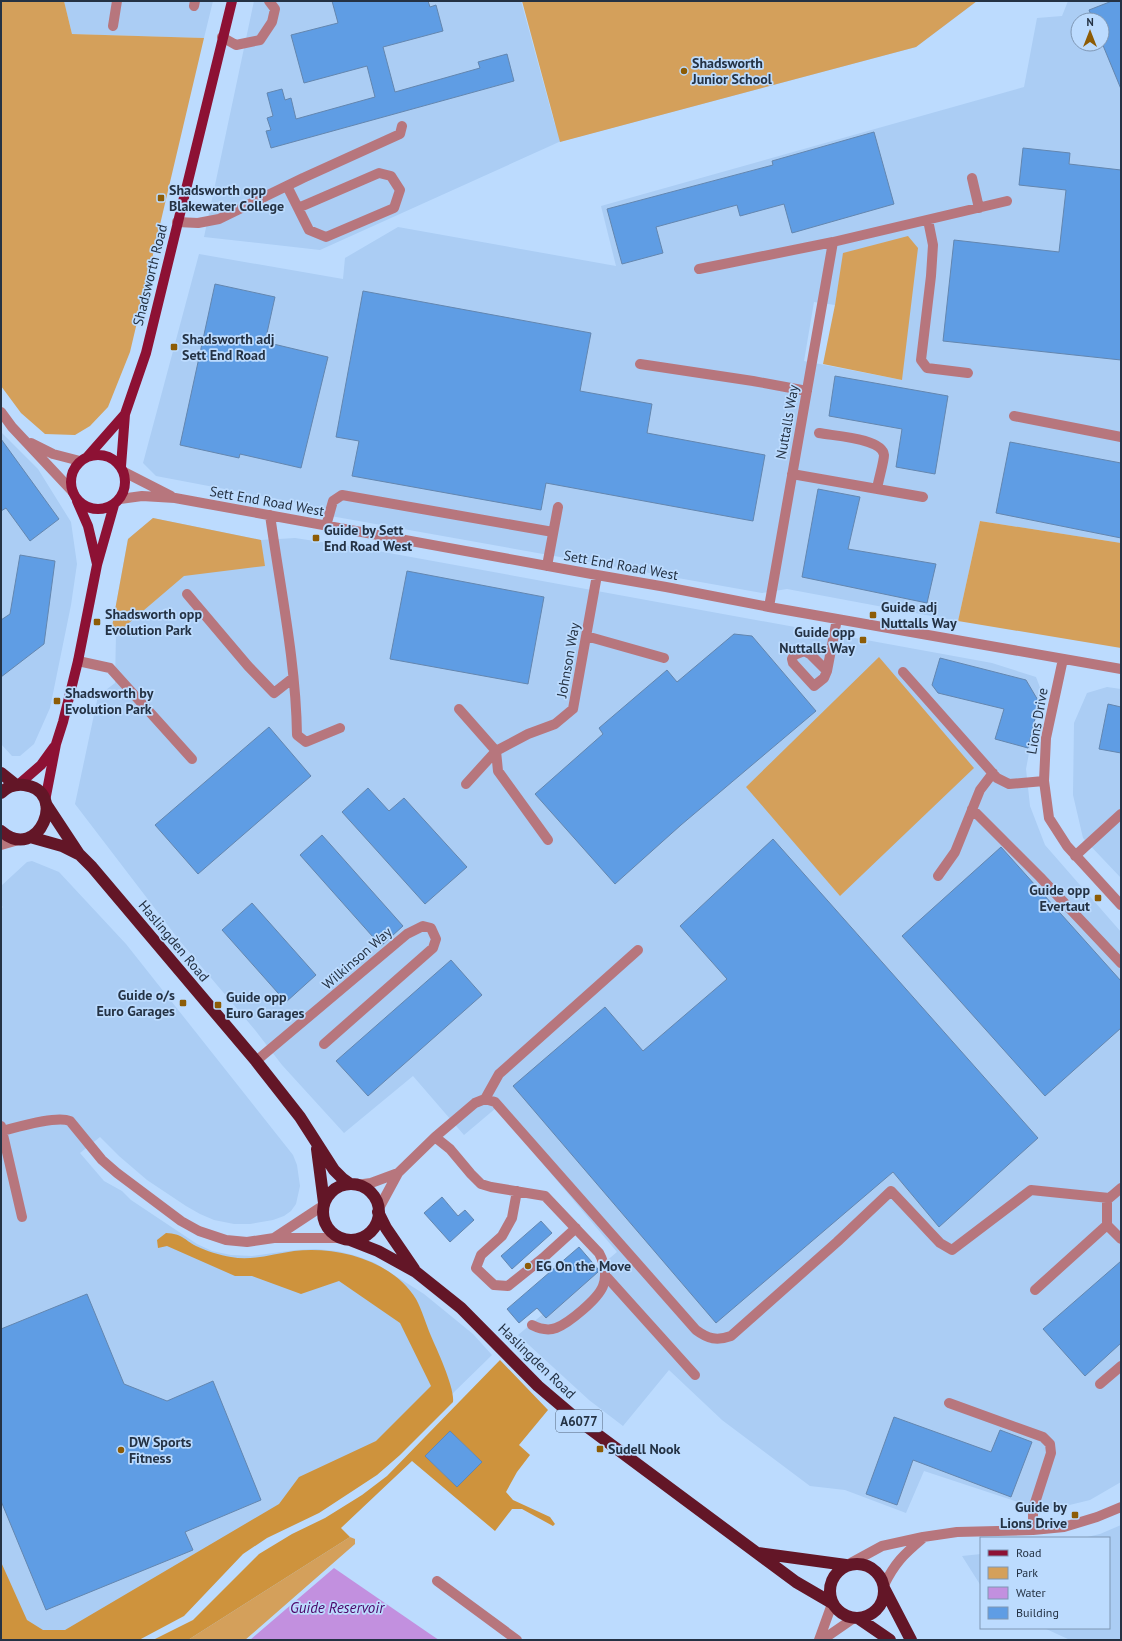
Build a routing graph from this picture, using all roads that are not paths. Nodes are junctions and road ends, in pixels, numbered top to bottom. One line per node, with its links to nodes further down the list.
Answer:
1 (117, 1): 4 (street)
2 (232, 1): 5 (main road, Shadsworth Road)
3 (269, 1): 5 (street)
4 (114, 26)
5 (222, 37): 13 (main road, Shadsworth Road)
6 (402, 126): 8 (street)
7 (972, 178): 11 (street)
8 (287, 186): 10 (street); 13 (street)
9 (1007, 201): 11 (street)
10 (298, 208): 10 (street)
11 (979, 208): 12 (street)
12 (928, 220): 14 (street); 17 (street)
13 (178, 222): 20 (main road, Shadsworth Road)
14 (833, 242): 15 (street); 18 (street, Nuttalls Way)
15 (699, 269)
16 (640, 364): 18 (street)
17 (968, 373)
18 (807, 391): 27 (street, Nuttalls Way)
19 (1, 412): 24 (street)
20 (124, 414): 25 (main road, Shadsworth Road); 26 (main road, Shadsworth Road)
21 (1014, 416): 23 (street)
22 (819, 433): 28 (street)
23 (1121, 437)
24 (26, 441): 25 (street); 29 (street)
25 (84, 459): 26 (main road); 29 (main road, Shadsworth Road)
26 (123, 469): 31 (street, Sett End Road West); 32 (main road, Shadsworth Road)
27 (792, 474): 28 (street); 41 (street, Nuttalls Way)
28 (877, 489): 30 (street)
29 (75, 495): 32 (main road); 37 (main road, Shadsworth Road)
30 (923, 497)
31 (175, 498): 32 (street, Sett End Road West); 34 (street, Sett End Road West)
32 (117, 502): 37 (main road, Shadsworth Road)
33 (558, 507): 36 (street)
34 (270, 515): 35 (street, Sett End Road West); 50 (street)
35 (326, 526): 36 (street); 38 (street, Sett End Road West)
36 (553, 532): 38 (street)
37 (97, 566): 46 (main road, Shadsworth Road)
38 (547, 566): 39 (street, Sett End Road West)
39 (597, 575): 41 (street, Sett End Road West); 43 (street, Johnson Way)
40 (187, 594): 50 (street)
41 (769, 607): 42 (street, Sett End Road West)
42 (837, 619): 45 (street, Sett End Road West); 48 (street)
43 (586, 636): 44 (street); 54 (street, Johnson Way)
44 (664, 658)
45 (1063, 659): 47 (street, Sett End Road West); 58 (street, Lions Drive)
46 (78, 661): 53 (main road, Shadsworth Road); 55 (street)
47 (1121, 669)
48 (827, 671)
49 (903, 672): 57 (street)
50 (293, 678): 52 (street)
51 (459, 709): 54 (street)
52 (340, 728)
53 (56, 744): 60 (main road, Shadsworth Road); 62 (main road, Shadsworth Road)
54 (496, 751): 59 (street, Johnson Way); 67 (street)
55 (192, 759)
56 (1, 772): 60 (highway, A6077)
57 (993, 773): 58 (street); 63 (street)
58 (1044, 782): 70 (street, Lions Drive)
59 (466, 784)
60 (17, 785): 61 (highway); 62 (highway, A6077)
61 (1, 793)
62 (45, 802): 66 (highway); 69 (highway, Haslingden Road / A6077)
63 (972, 809): 71 (street); 74 (street)
64 (1121, 814): 70 (street)
65 (1, 831): 66 (highway, A6077)
66 (26, 838): 68 (street); 69 (highway, Haslingden Road / A6077)
67 (548, 840)
68 (1, 845)
69 (79, 854): 76 (highway, Haslingden Road / A6077)
70 (1075, 856): 72 (street, Lions Drive)
71 (938, 876)
72 (1121, 905)
73 (638, 950): 77 (street)
74 (1121, 963)
75 (324, 1044): 76 (street, Wilkinson Way)
76 (256, 1061): 80 (highway, Haslingden Road / A6077)
77 (485, 1099): 79 (street); 85 (street)
78 (2, 1128): 88 (street); 91 (street)
79 (435, 1137): 81 (street); 84 (street)
80 (317, 1144): 82 (highway, Haslingden Road / A6077); 86 (highway, Haslingden Road / A6077)
81 (398, 1173): 82 (street); 87 (street)
82 (353, 1184): 86 (highway); 87 (highway, A6077)
83 (1121, 1188): 85 (street)
84 (518, 1191): 90 (street); 90 (street)
85 (1109, 1198): 89 (street)
86 (324, 1204): 91 (street); 92 (highway, A6077)
87 (378, 1211): 92 (highway); 94 (highway, Haslingden Road / A6077)
88 (22, 1217)
89 (1107, 1225): 93 (street); 96 (street)
90 (576, 1228): 95 (street)
91 (274, 1238): 92 (street)
92 (346, 1239): 94 (highway, Haslingden Road / A6077)
93 (1121, 1240)
94 (416, 1272): 105 (highway, Haslingden Road / A6077)
95 (605, 1275): 97 (street); 99 (street)
96 (1035, 1290)
97 (532, 1325)
98 (1121, 1366): 100 (street)
99 (695, 1375)
100 (1100, 1384)
101 (949, 1402): 103 (street)
102 (1121, 1507): 103 (street)
103 (1033, 1530): 104 (street)
104 (923, 1537): 106 (street); 108 (street)
105 (757, 1553): 106 (highway, Haslingden Road / A6077); 109 (highway, Haslingden Road / A6077)
106 (848, 1565): 108 (highway, A6077); 109 (highway)
107 (437, 1581): 111 (street)
108 (884, 1586): 110 (highway); 114 (highway, A6077)
109 (832, 1603): 110 (highway, A6077); 112 (street)
110 (856, 1618): 112 (street); 113 (highway, A6077)
111 (517, 1640)
112 (820, 1640)
113 (890, 1640)
114 (912, 1640)

